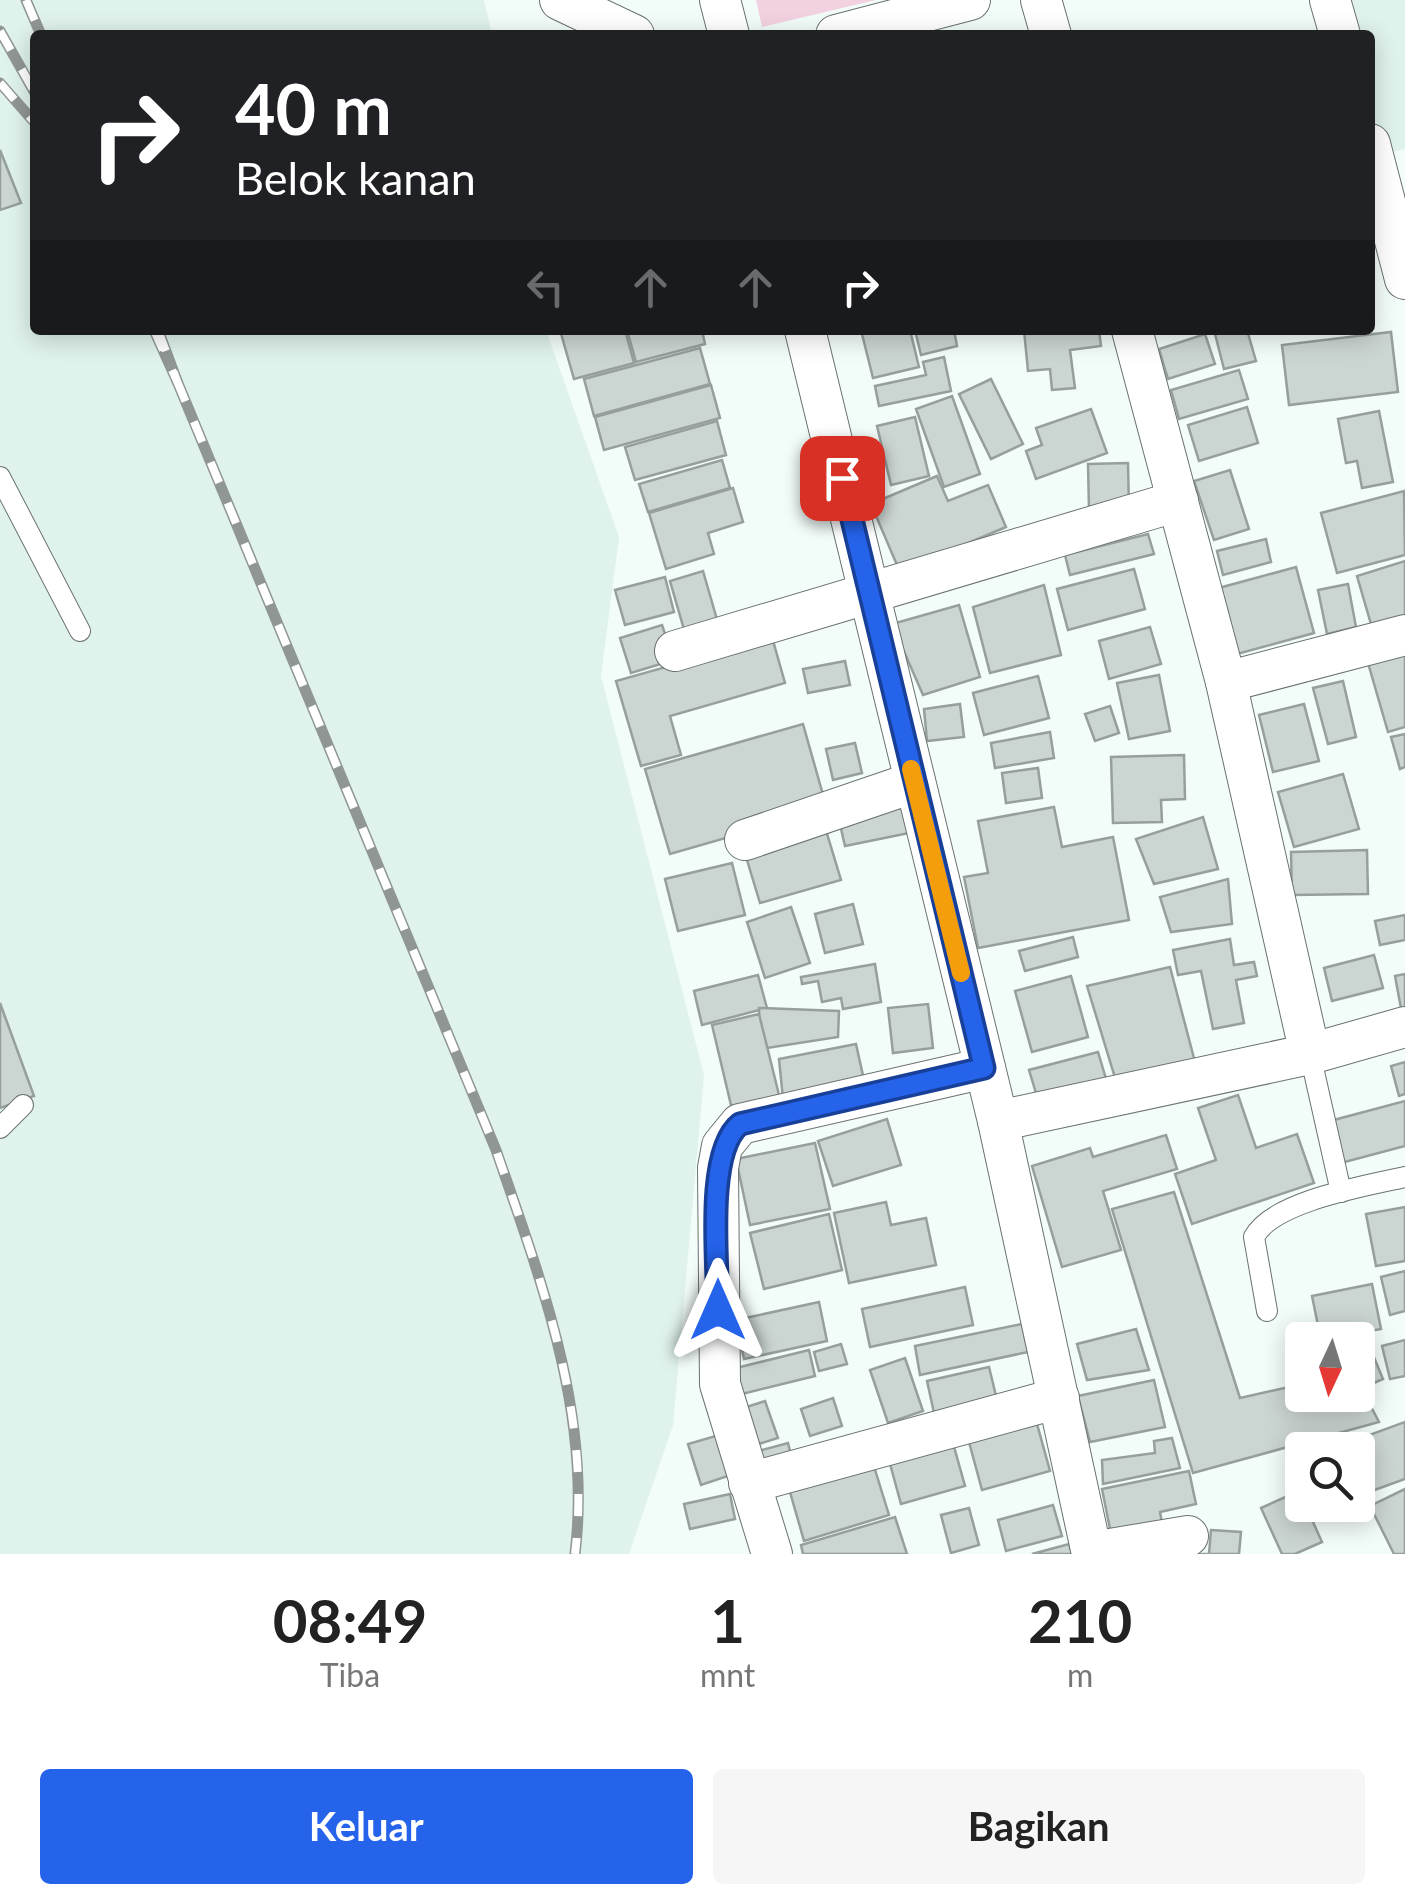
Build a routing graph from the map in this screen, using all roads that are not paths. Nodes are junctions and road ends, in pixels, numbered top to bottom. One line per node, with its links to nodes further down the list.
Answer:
1 (560, 0): 6 (street)
2 (720, 0): 7 (street)
3 (970, 0): 8 (street)
4 (1041, 0): 9 (street)
5 (1330, 0): 10 (street)
6 (623, 30)
7 (728, 30)
8 (855, 30)
9 (1050, 30)
10 (1339, 30)
11 (1384, 156): 12 (street)
12 (1405, 279)
13 (806, 335): 17 (street)
14 (1133, 335): 16 (street)
15 (0, 476): 18 (lane)
16 (1178, 501): 17 (street); 21 (street)
17 (871, 589): 20 (street); 22 (street)
18 (80, 631)
19 (1405, 634): 21 (street)
20 (675, 651)
21 (1226, 682): 25 (street)
22 (914, 782): 23 (street); 26 (street)
23 (745, 840)
24 (1405, 1027): 25 (street)
25 (1310, 1054): 28 (street); 31 (lane)
26 (984, 1068): 28 (street); 34 (street)
27 (23, 1104): 29 (lane)
28 (998, 1121): 33 (street)
29 (0, 1128)
30 (1405, 1177): 31 (lane)
31 (1341, 1192): 32 (lane)
32 (1268, 1311)
33 (1059, 1398): 34 (street); 36 (street)
34 (749, 1483): 37 (street)
35 (1188, 1536): 36 (street)
36 (1092, 1553)
37 (772, 1554)

